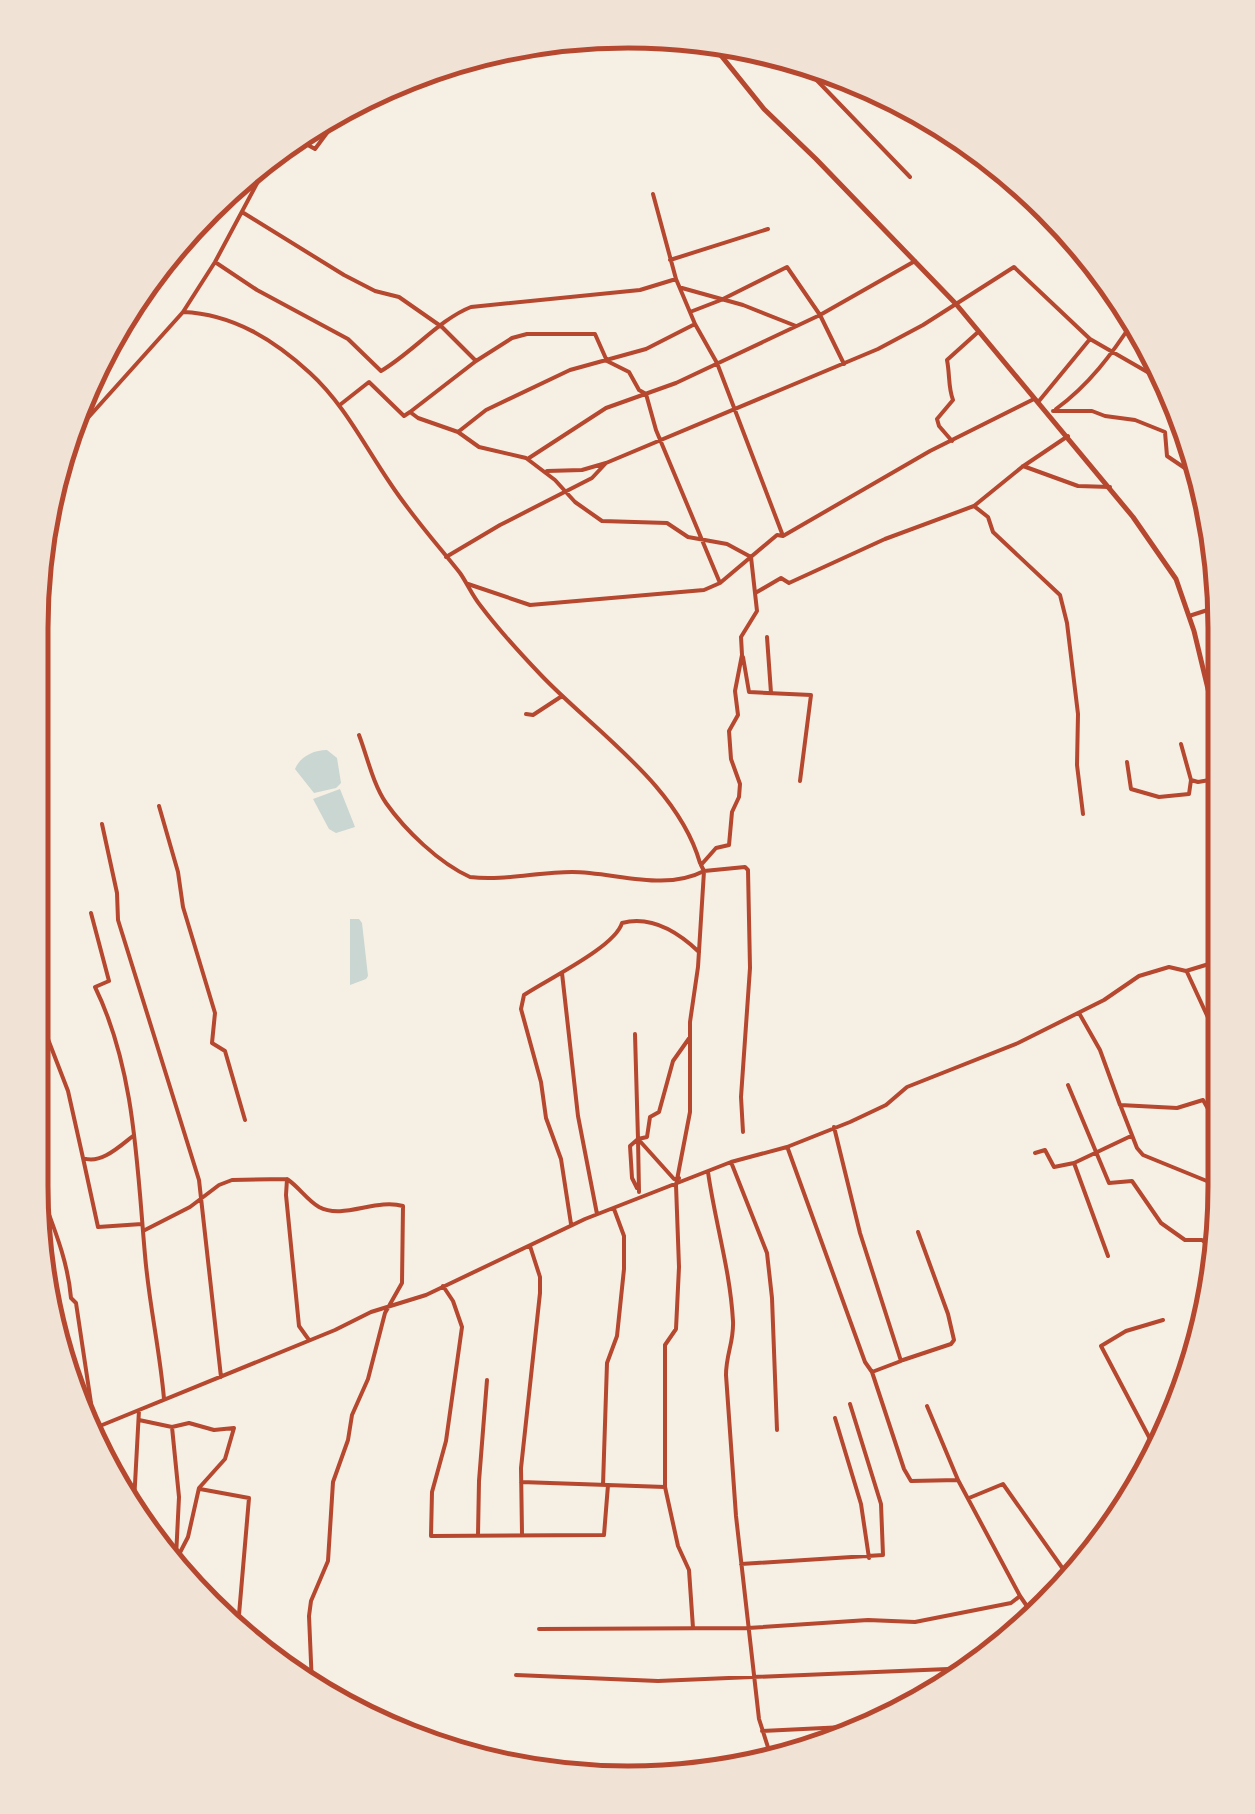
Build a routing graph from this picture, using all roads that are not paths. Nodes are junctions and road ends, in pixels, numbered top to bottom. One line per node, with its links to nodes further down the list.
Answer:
1 (722, 56): 11 (street)
2 (815, 78): 5 (street)
3 (329, 131): 4 (street)
4 (306, 144)
5 (910, 177)
6 (259, 179): 8 (street)
7 (653, 194): 10 (street)
8 (242, 212): 12 (street); 21 (street)
9 (768, 229): 10 (street)
10 (670, 260): 13 (street)
11 (915, 261): 15 (street); 18 (street)
12 (215, 262): 16 (street); 21 (street)
13 (677, 283): 14 (street); 17 (street); 21 (street)
14 (720, 300): 17 (street); 18 (street); 20 (street)
15 (956, 304): 22 (street); 24 (street); 29 (street)
16 (184, 312): 33 (street); 37 (street)
17 (690, 312): 19 (street)
18 (820, 315): 20 (street); 29 (street)
19 (695, 324): 27 (street); 28 (street)
20 (796, 326): 28 (street)
21 (442, 327): 26 (street)
22 (979, 331): 32 (street); 41 (street)
23 (1126, 332): 25 (street)
24 (1090, 339): 25 (street); 32 (street)
25 (1113, 354): 30 (street); 36 (street)
26 (476, 360): 27 (street); 35 (street)
27 (607, 360): 31 (street); 38 (street)
28 (718, 363): 31 (street); 34 (street)
29 (844, 364): 34 (street)
30 (1149, 374)
31 (646, 394): 40 (street); 42 (street)
32 (1036, 401): 36 (street); 41 (street)
33 (341, 404): 35 (street); 52 (street)
34 (733, 410): 40 (street); 50 (street)
35 (410, 412): 38 (street)
36 (1050, 413): 39 (street); 45 (street)
37 (87, 418)
38 (458, 432): 42 (street)
39 (1068, 436): 44 (street); 47 (street)
40 (662, 440): 43 (street); 51 (street)
41 (952, 440): 50 (street)
42 (526, 458): 46 (street)
43 (606, 463): 46 (street); 48 (street)
44 (1023, 466): 47 (street); 49 (street)
45 (1185, 468)
46 (544, 471): 48 (street)
47 (1110, 487): 58 (street)
48 (565, 492): 51 (street); 52 (street)
49 (974, 506): 56 (street); 72 (street)
50 (783, 536): 53 (street)
51 (704, 540): 53 (street); 54 (street)
52 (446, 557): 55 (street)
53 (750, 557): 54 (street); 56 (street)
54 (720, 583): 55 (street)
55 (468, 584): 63 (street)
56 (756, 592): 60 (street)
57 (1207, 610): 58 (street)
58 (1189, 616): 61 (street)
59 (766, 636): 62 (street)
60 (742, 655): 62 (street); 74 (street)
61 (1208, 688)
62 (771, 693): 70 (street)
63 (562, 696): 64 (street); 74 (street)
64 (526, 714)
65 (359, 736): 74 (street)
66 (1181, 744): 68 (street)
67 (1127, 762): 68 (street)
68 (1190, 780): 69 (street)
69 (1208, 780)
70 (800, 782)
71 (159, 806): 88 (street)
72 (1083, 814)
73 (102, 824): 105 (street)
74 (702, 868): 76 (street); 90 (street)
75 (91, 913): 91 (street)
76 (698, 952): 79 (street); 83 (street)
77 (1208, 964): 78 (street)
78 (1186, 971): 80 (street); 81 (street)
79 (562, 973): 108 (street); 111 (street)
80 (1079, 1013): 86 (street); 89 (street)
81 (1208, 1021)
82 (634, 1034): 93 (street)
83 (690, 1037): 93 (street); 101 (street)
84 (48, 1039): 97 (street)
85 (1068, 1085): 96 (street)
86 (1120, 1105): 87 (street); 92 (street)
87 (1208, 1109)
88 (245, 1120)
89 (834, 1127): 94 (street); 121 (street)
90 (743, 1132)
91 (133, 1136): 97 (street); 110 (street)
92 (1131, 1136): 96 (street); 103 (street)
93 (638, 1139): 101 (street); 106 (street)
94 (787, 1147): 98 (street); 122 (street)
95 (1034, 1153): 99 (street)
96 (1095, 1153): 99 (street); 114 (street)
97 (83, 1158): 110 (street)
98 (731, 1162): 100 (street); 134 (street)
99 (1074, 1163): 116 (street)
100 (708, 1171): 104 (street); 148 (street)
101 (680, 1178): 104 (street)
102 (288, 1179): 105 (street); 118 (street); 120 (street)
103 (1208, 1181)
104 (676, 1185): 106 (street); 139 (street)
105 (202, 1198): 112 (street); 123 (street)
106 (636, 1200): 107 (street)
107 (614, 1208): 108 (street); 138 (street)
108 (598, 1214): 111 (street)
109 (49, 1219): 126 (street)
110 (143, 1224): 112 (street)
111 (572, 1224): 115 (street)
112 (143, 1231): 125 (street)
113 (918, 1232): 121 (street)
114 (1205, 1242)
115 (530, 1246): 117 (street); 137 (street)
116 (1108, 1256)
117 (443, 1286): 118 (street); 143 (street)
118 (388, 1308): 120 (street); 157 (street)
119 (1163, 1320): 135 (street)
120 (309, 1340): 123 (street)
121 (901, 1361): 122 (street)
122 (872, 1372): 136 (street)
123 (220, 1376): 125 (street)
124 (488, 1380): 143 (street)
125 (164, 1399): 129 (street)
126 (91, 1404)
127 (850, 1404): 147 (street)
128 (927, 1406): 136 (street)
129 (139, 1410): 131 (street); 132 (street)
130 (836, 1418): 147 (street)
131 (139, 1420): 133 (street); 141 (street)
132 (100, 1426)
133 (172, 1427): 140 (street); 145 (street)
134 (777, 1430)
135 (1150, 1438)
136 (958, 1480): 142 (street)
137 (521, 1482): 138 (street); 144 (street)
138 (605, 1485): 139 (street); 144 (street)
139 (664, 1486): 153 (street)
140 (200, 1488): 146 (street); 152 (street)
141 (134, 1491)
142 (967, 1499): 149 (street); 150 (street)
143 (478, 1535): 144 (street)
144 (522, 1535)
145 (175, 1550)
146 (179, 1554)
147 (868, 1558): 148 (street)
148 (741, 1564): 154 (street)
149 (1063, 1570)
150 (1020, 1596): 151 (street); 154 (street)
151 (1027, 1607)
152 (239, 1617)
153 (693, 1628): 154 (street); 155 (street)
154 (748, 1628): 159 (street)
155 (539, 1629)
156 (949, 1670): 159 (street)
157 (312, 1673)
158 (516, 1676): 159 (street)
159 (754, 1678): 161 (street)
160 (837, 1727): 161 (street)
161 (762, 1731): 162 (street)
162 (768, 1749)

